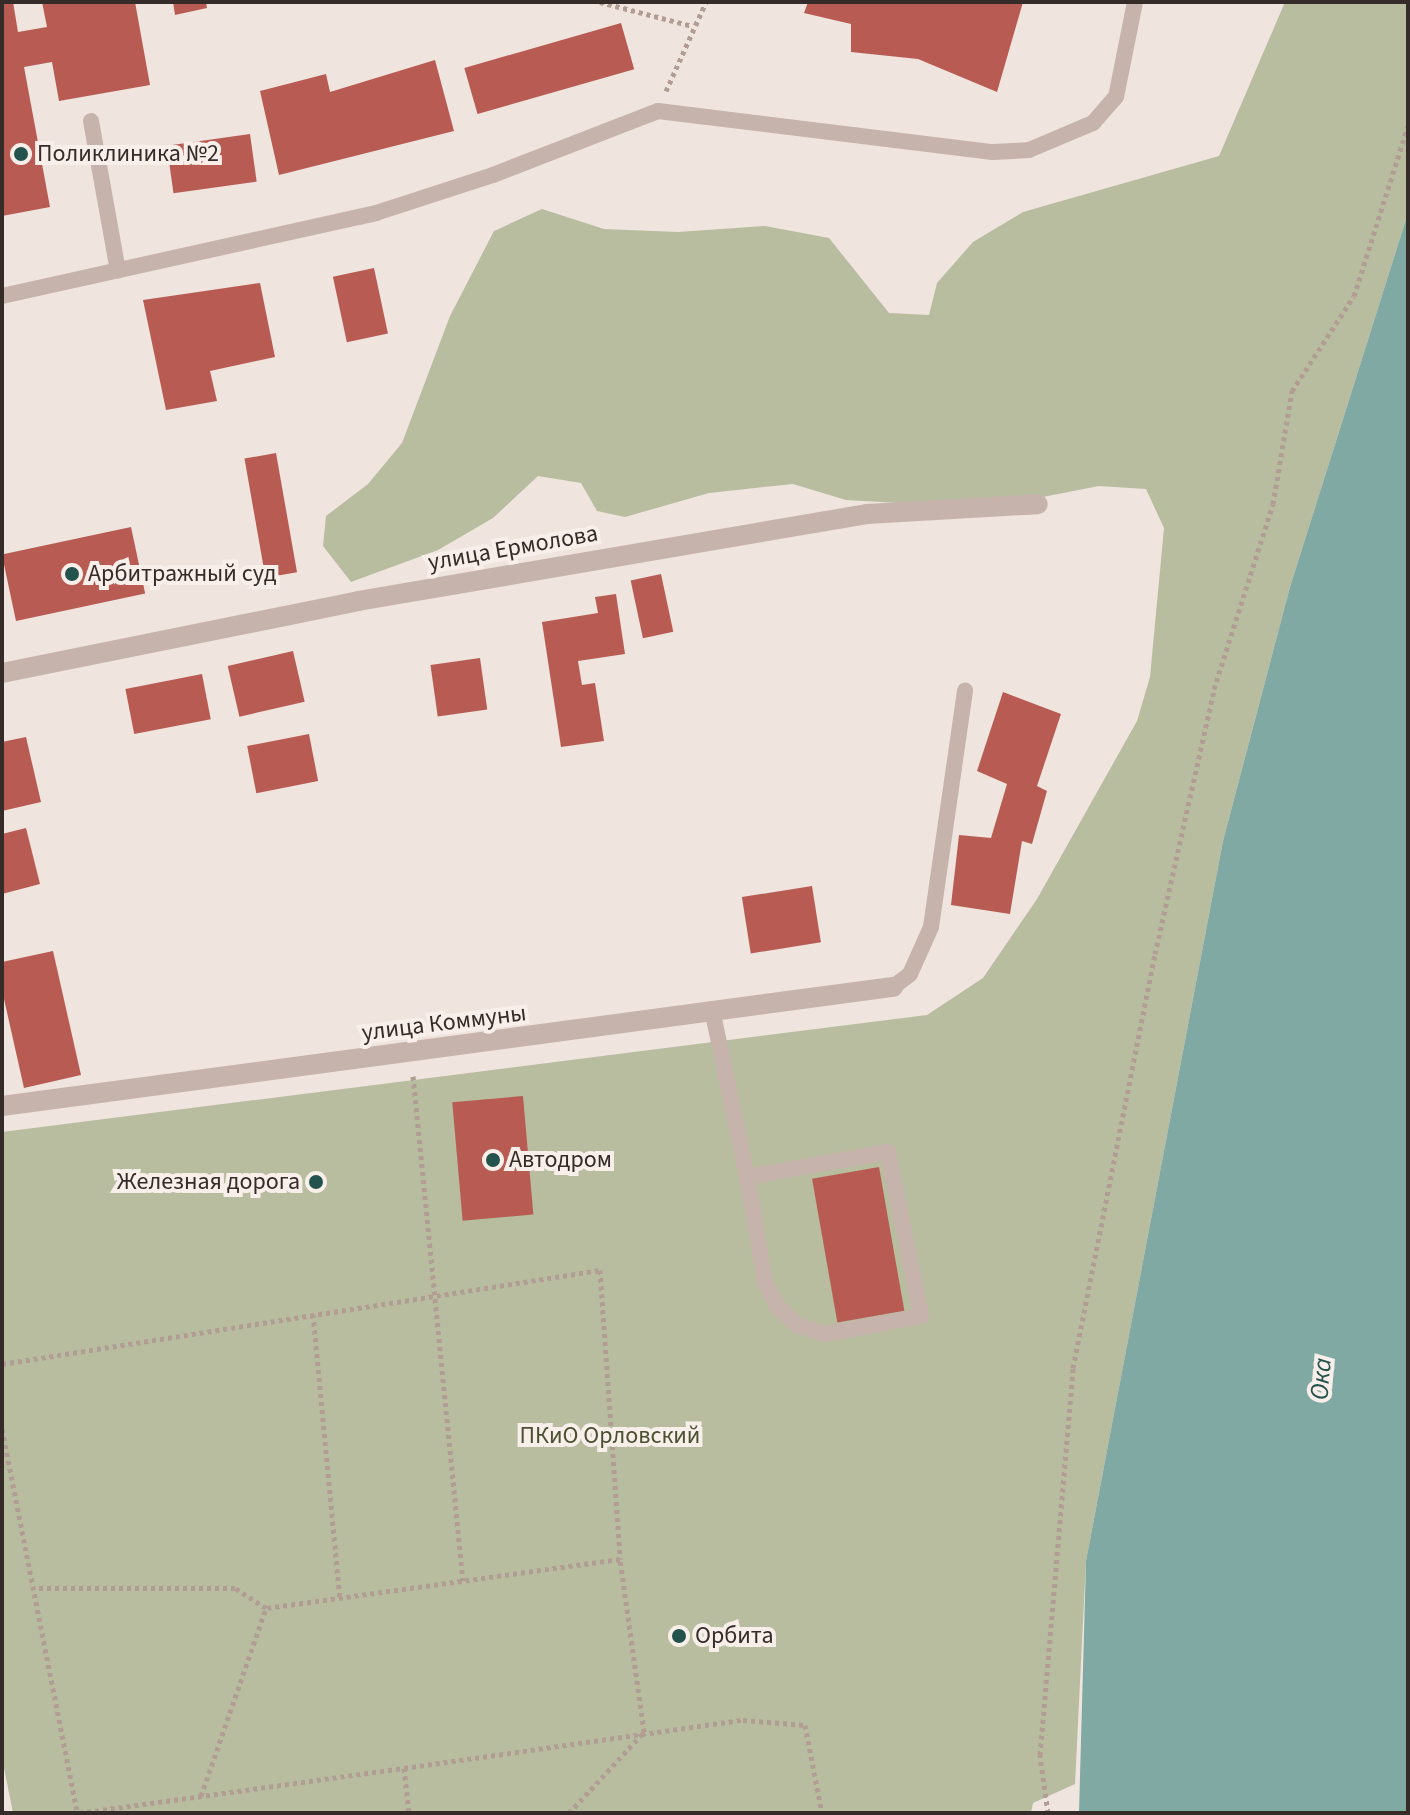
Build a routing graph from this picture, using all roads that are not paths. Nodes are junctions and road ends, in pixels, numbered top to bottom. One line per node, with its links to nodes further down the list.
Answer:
1 (1135, 2): 3 (lane)
2 (91, 121): 3 (lane)
3 (118, 271): 4 (lane)
4 (2, 296)
5 (1038, 504): 6 (street, улица Ермолова)
6 (2, 673)
7 (965, 690): 8 (lane)
8 (893, 987): 9 (street, улица Коммуны)
9 (713, 1014): 10 (street, улица Коммуны); 11 (lane)
10 (2, 1106)
11 (747, 1177): 11 (lane)

